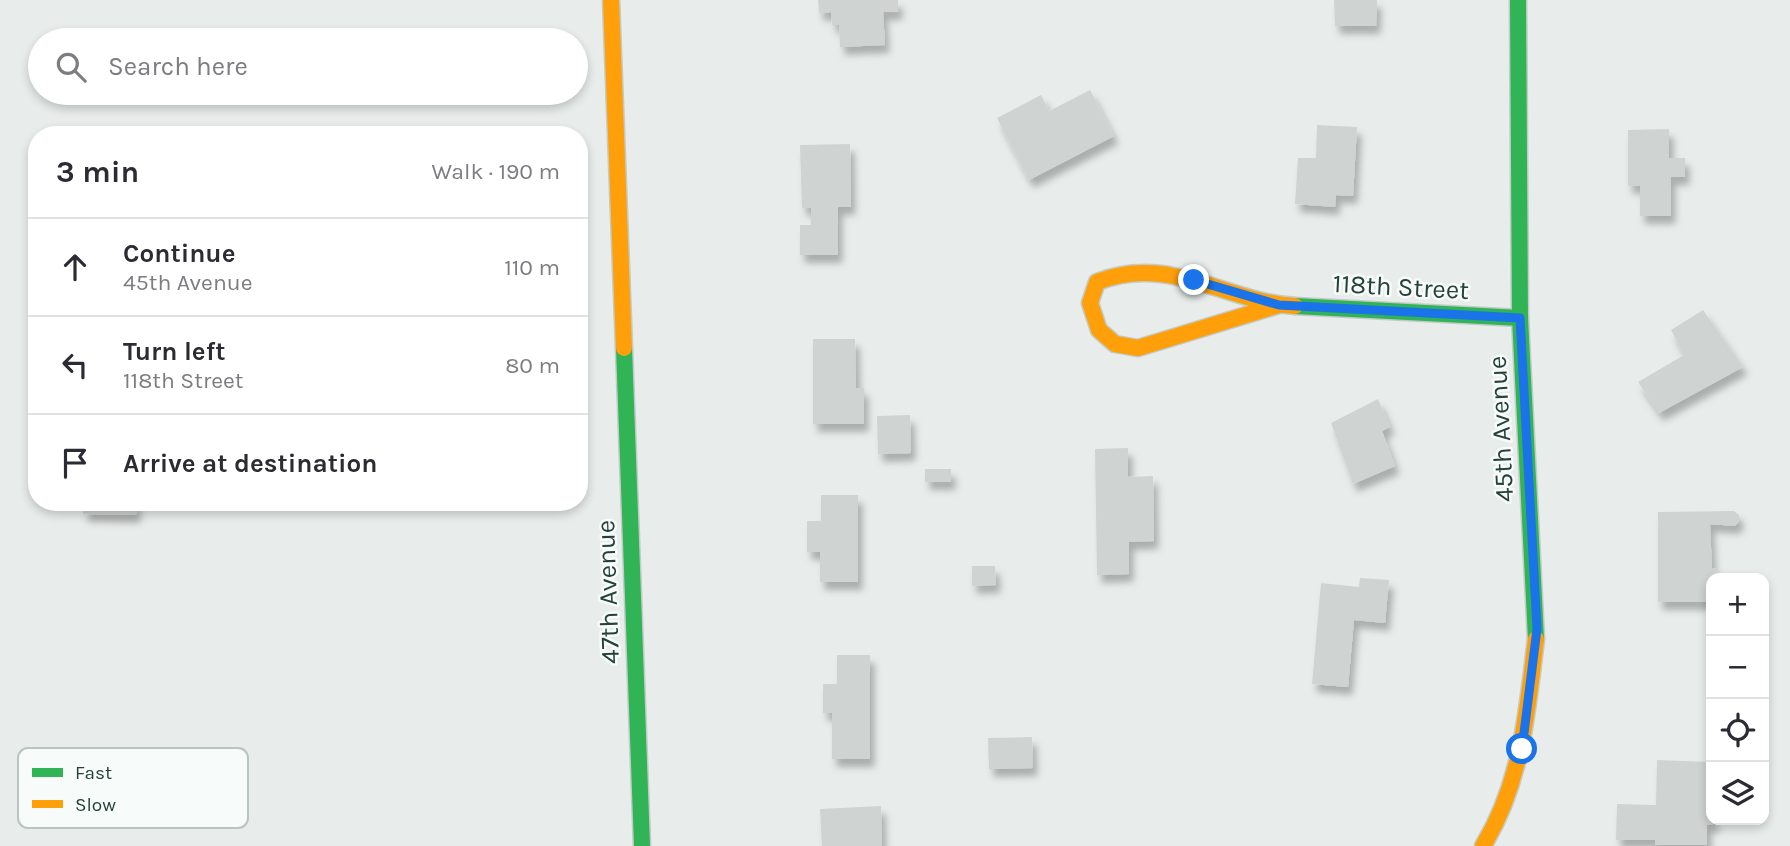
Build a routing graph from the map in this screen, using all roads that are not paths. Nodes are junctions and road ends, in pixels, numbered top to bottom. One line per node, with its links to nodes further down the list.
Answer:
1 (611, 0): 5 (street, 47th Avenue)
2 (1518, 0): 4 (street, 45th Avenue)
3 (1279, 305): 3 (street, 118th Street); 4 (street, 118th Street)
4 (1520, 318): 6 (street, 45th Avenue)
5 (642, 846)
6 (1483, 846)

